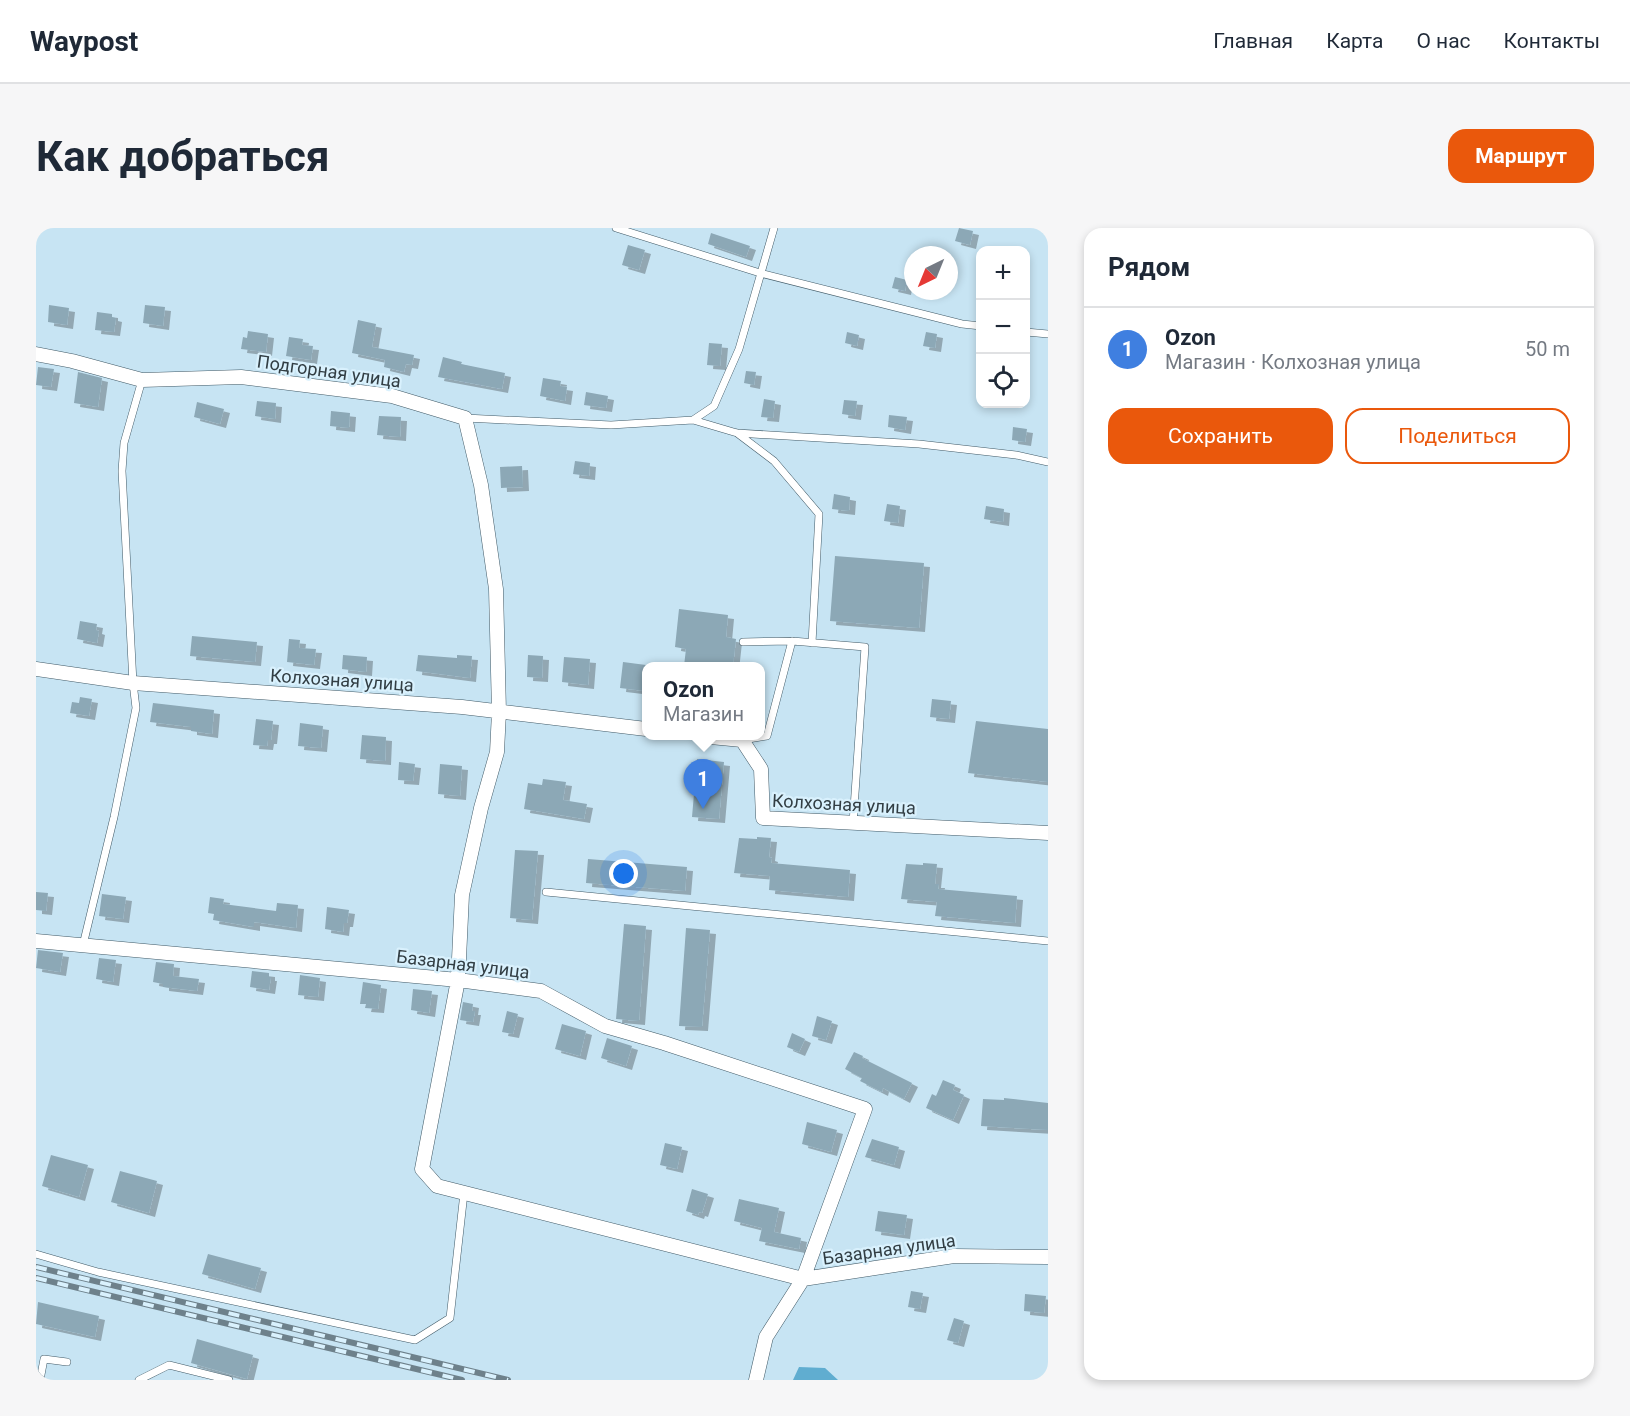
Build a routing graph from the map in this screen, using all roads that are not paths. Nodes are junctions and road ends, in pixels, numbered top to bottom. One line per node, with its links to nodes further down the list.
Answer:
1 (616, 228): 3 (lane)
2 (774, 228): 3 (lane)
3 (760, 273): 4 (lane); 10 (lane)
4 (976, 325)
5 (1030, 332): 6 (lane)
6 (1048, 334)
7 (36, 354): 8 (street, Подгорная улица)
8 (142, 380): 9 (street, Подгорная улица); 17 (lane)
9 (465, 418): 10 (lane); 18 (street)
10 (693, 420): 11 (lane)
11 (737, 433): 12 (lane); 15 (lane)
12 (1048, 462)
13 (792, 641): 14 (lane); 15 (lane); 20 (lane)
14 (743, 642)
15 (812, 643): 22 (lane)
16 (36, 669): 17 (street, Колхозная улица)
17 (133, 683): 18 (street, Колхозная улица); 27 (lane)
18 (499, 712): 19 (street, Колхозная улица); 28 (street)
19 (642, 729)
20 (765, 736)
21 (742, 740): 22 (street, Колхозная улица)
22 (853, 823): 23 (street, Колхозная улица)
23 (1048, 833)
24 (546, 892): 26 (lane)
25 (36, 941): 27 (street, Базарная улица)
26 (1048, 941)
27 (83, 945): 28 (street, Базарная улица)
28 (458, 980): 29 (street); 32 (street, Базарная улица)
29 (464, 1193): 30 (lane); 32 (street)
30 (36, 1254)
31 (1048, 1257): 32 (street, Базарная улица)
32 (803, 1279): 37 (street, Базарная улица)
33 (67, 1362): 34 (lane)
34 (40, 1380)
35 (139, 1380): 36 (lane)
36 (229, 1380)
37 (756, 1380)

